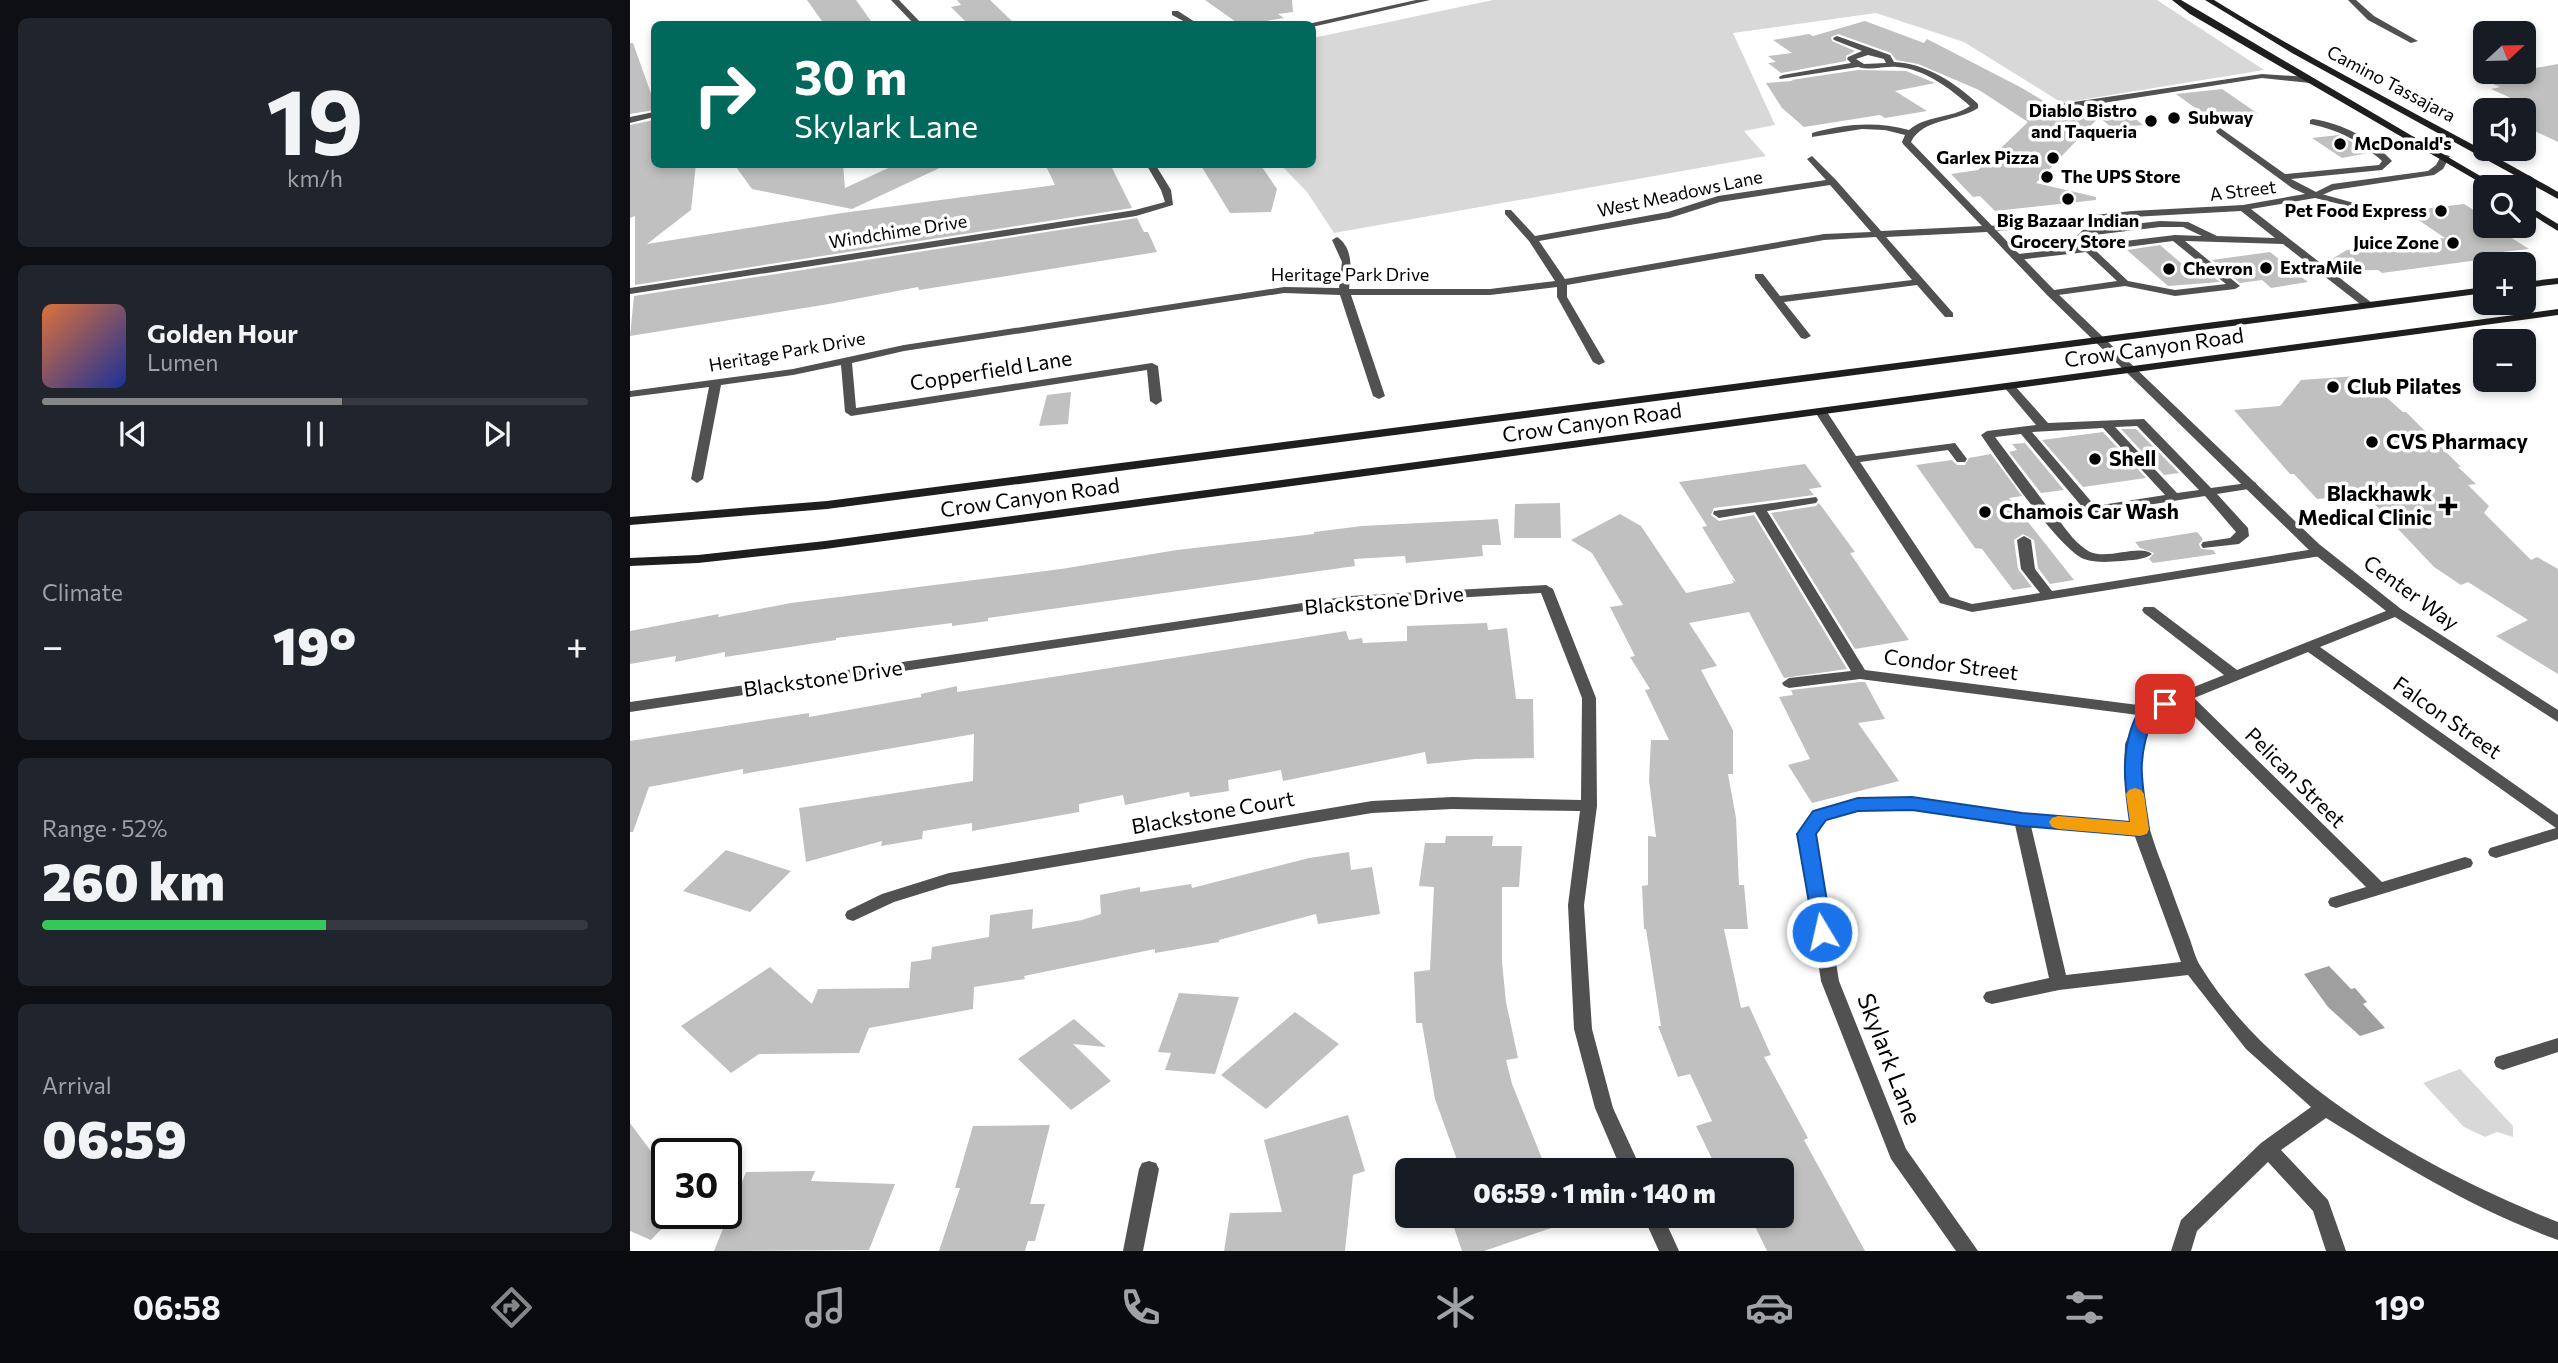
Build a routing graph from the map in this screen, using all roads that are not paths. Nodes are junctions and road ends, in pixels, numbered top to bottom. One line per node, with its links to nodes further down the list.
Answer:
1 (895, 0): 7 (street)
2 (1426, 0): 9 (street)
3 (2176, 0): 16 (main road, Camino Tassajara)
4 (2209, 0): 31 (main road, Camino Tassajara)
5 (2352, 0): 11 (street)
6 (1175, 13): 8 (street)
7 (915, 21)
8 (1189, 21)
9 (1316, 24)
10 (1837, 38): 12 (street)
11 (2414, 41)
12 (1873, 53): 13 (street); 14 (street)
13 (1890, 62): 14 (street); 22 (street)
14 (1857, 65): 15 (street)
15 (1783, 77)
16 (2310, 80): 17 (street); 24 (main road, Camino Tassajara)
17 (2033, 111)
18 (651, 116): 19 (street)
19 (630, 120)
20 (2312, 122): 28 (street)
21 (2220, 131): 28 (street)
22 (1909, 132): 23 (street); 37 (street, Center Way)
23 (1815, 135)
24 (2445, 156): 27 (main road, Camino Tassajara); 30 (street, A Street)
25 (1812, 159): 29 (street)
26 (1152, 168): 54 (street, Windchime Drive)
27 (2475, 175)
28 (2282, 177): 30 (street)
29 (1833, 181): 38 (street); 40 (street, West Meadows Lane)
30 (2315, 195): 32 (street); 33 (street, A Street)
31 (2558, 196)
32 (2360, 206)
33 (2243, 208): 37 (street, A Street); 43 (street)
34 (1508, 212): 40 (street)
35 (2536, 214): 36 (main road)
36 (2558, 228)
37 (1990, 229): 38 (street, Heritage Park Drive); 46 (street, Center Way)
38 (1880, 234): 49 (street); 50 (street, Heritage Park Drive)
39 (2175, 238): 41 (street); 44 (street); 51 (street)
40 (1533, 239): 50 (street)
41 (2217, 239): 43 (street); 45 (street)
42 (1337, 240): 53 (street)
43 (2285, 241): 58 (street)
44 (2089, 249): 45 (street); 51 (street)
45 (2066, 251): 46 (street)
46 (2018, 257): 56 (street, Center Way)
47 (1759, 276): 57 (street)
48 (2558, 281): 52 (main road)
49 (1920, 282): 57 (street); 60 (street)
50 (1562, 283): 53 (street, Heritage Park Drive); 64 (street)
51 (2125, 284): 56 (street)
52 (2536, 284)
53 (1345, 290): 63 (street, Heritage Park Drive); 69 (street)
54 (630, 291)
55 (2473, 292): 58 (main road, Crow Canyon Road)
56 (2052, 293): 62 (street, Center Way)
57 (1780, 299): 61 (street)
58 (2368, 305): 62 (main road, Crow Canyon Road)
59 (2558, 312): 65 (main road, Crow Canyon Road)
60 (1949, 315)
61 (1805, 336)
62 (2102, 341): 65 (street, Center Way); 86 (main road, Crow Canyon Road)
63 (846, 361): 66 (street, Heritage Park Drive); 70 (street, Copperfield Lane)
64 (1599, 362)
65 (2133, 370): 67 (main road, Crow Canyon Road); 78 (street, Center Way)
66 (715, 384): 68 (street, Heritage Park Drive); 77 (street)
67 (2010, 387): 71 (main road, Crow Canyon Road); 73 (street)
68 (630, 394)
69 (1379, 396)
70 (1156, 401)
71 (1821, 412): 76 (street); 91 (main road, Crow Canyon Road)
72 (2106, 424): 73 (street); 79 (street); 80 (street)
73 (2045, 427): 74 (street)
74 (2024, 430): 83 (street); 85 (street)
75 (1961, 459): 76 (street)
76 (1852, 460): 92 (street)
77 (697, 479)
78 (2251, 485): 79 (street); 89 (street, Center Way)
79 (2208, 492): 80 (street); 88 (street)
80 (2175, 498): 83 (street)
81 (1812, 500): 82 (street)
82 (1759, 508): 84 (street); 96 (street, Condor Street)
83 (2092, 510): 85 (street)
84 (1719, 514)
85 (2049, 517): 90 (street)
86 (630, 521)
87 (2024, 540): 92 (street)
88 (2208, 545)
89 (2321, 552): 92 (street); 94 (street, Center Way)
90 (2145, 554)
91 (630, 562)
92 (2049, 596)
93 (2149, 610): 97 (street)
94 (2396, 612): 95 (street); 102 (street, Center Way)
95 (2311, 648): 97 (street); 105 (street, Falcon Street)
96 (1860, 674): 98 (street); 101 (street, Condor Street)
97 (2235, 676): 99 (street)
98 (1789, 683)
99 (2183, 696): 101 (street); 110 (street, Pelican Street)
100 (630, 707): 103 (street, Blackstone Drive)
101 (2147, 711): 106 (street)
102 (2558, 717)
103 (1589, 806): 112 (street, Blackstone Court); 120 (street, Blackstone Drive)
104 (2022, 820): 106 (street, Skylark Lane); 114 (street); 126 (street, Skylark Lane)
105 (2558, 822)
106 (2140, 829): 113 (street)
107 (2558, 834): 108 (street)
108 (2496, 852)
109 (2465, 863): 110 (street)
110 (2379, 889): 111 (street)
111 (2336, 902)
112 (852, 915)
113 (2192, 968): 114 (street); 118 (street)
114 (2059, 983): 115 (street)
115 (1992, 998)
116 (2558, 1045): 117 (street)
117 (2503, 1062)
118 (2325, 1108): 119 (street); 123 (street)
119 (2268, 1149): 127 (street); 128 (street)
120 (1626, 1158)
121 (1149, 1169): 124 (street)
122 (1658, 1228): 125 (street)
123 (2558, 1231)
124 (1133, 1251)
125 (1669, 1251)
126 (1968, 1251)
127 (2181, 1251)
128 (2336, 1251)

